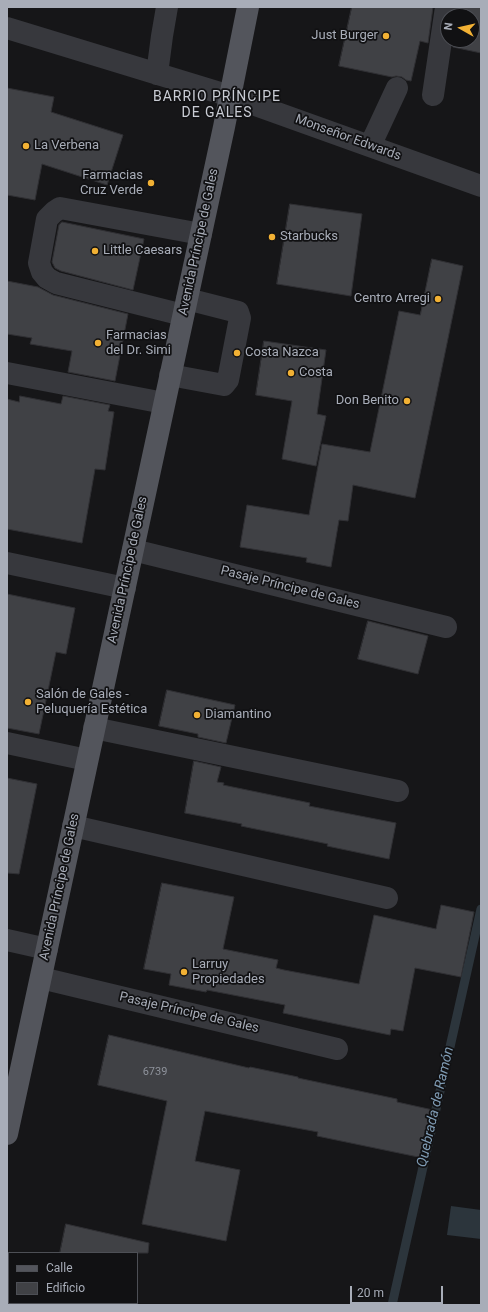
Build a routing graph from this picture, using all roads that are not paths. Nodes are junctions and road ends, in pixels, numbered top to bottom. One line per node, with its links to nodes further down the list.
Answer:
1 (248, 7): 7 (main road, Avenida Príncipe de Gales)
2 (446, 7): 8 (street)
3 (164, 8): 5 (street)
4 (7, 28): 5 (street, Monseñor Edwards)
5 (157, 74): 7 (street, Monseñor Edwards)
6 (397, 88): 9 (street)
7 (230, 96): 9 (street, Monseñor Edwards); 11 (main road, Avenida Príncipe de Gales)
8 (433, 96)
9 (370, 146): 10 (street, Monseñor Edwards)
10 (481, 186)
11 (200, 234): 12 (main road, Avenida Príncipe de Gales); 12 (street)
12 (185, 307): 14 (main road, Avenida Príncipe de Gales); 14 (street)
13 (7, 373): 15 (street)
14 (170, 375): 15 (main road, Avenida Príncipe de Gales)
15 (164, 403): 16 (main road, Avenida Príncipe de Gales)
16 (133, 550): 18 (main road, Avenida Príncipe de Gales); 19 (street, Pasaje Príncipe de Gales)
17 (7, 563): 18 (street)
18 (125, 588): 20 (main road, Avenida Príncipe de Gales)
19 (446, 627)
20 (94, 728): 22 (main road, Avenida Príncipe de Gales); 23 (street)
21 (7, 743): 22 (street)
22 (87, 760): 24 (main road, Avenida Príncipe de Gales)
23 (398, 791)
24 (74, 826): 25 (street); 27 (main road, Avenida Príncipe de Gales)
25 (387, 898)
26 (7, 940): 27 (street)
27 (47, 949): 28 (main road, Avenida Príncipe de Gales)
28 (41, 978): 29 (street, Pasaje Príncipe de Gales); 30 (main road, Avenida Príncipe de Gales)
29 (337, 1049)
30 (7, 1134)

